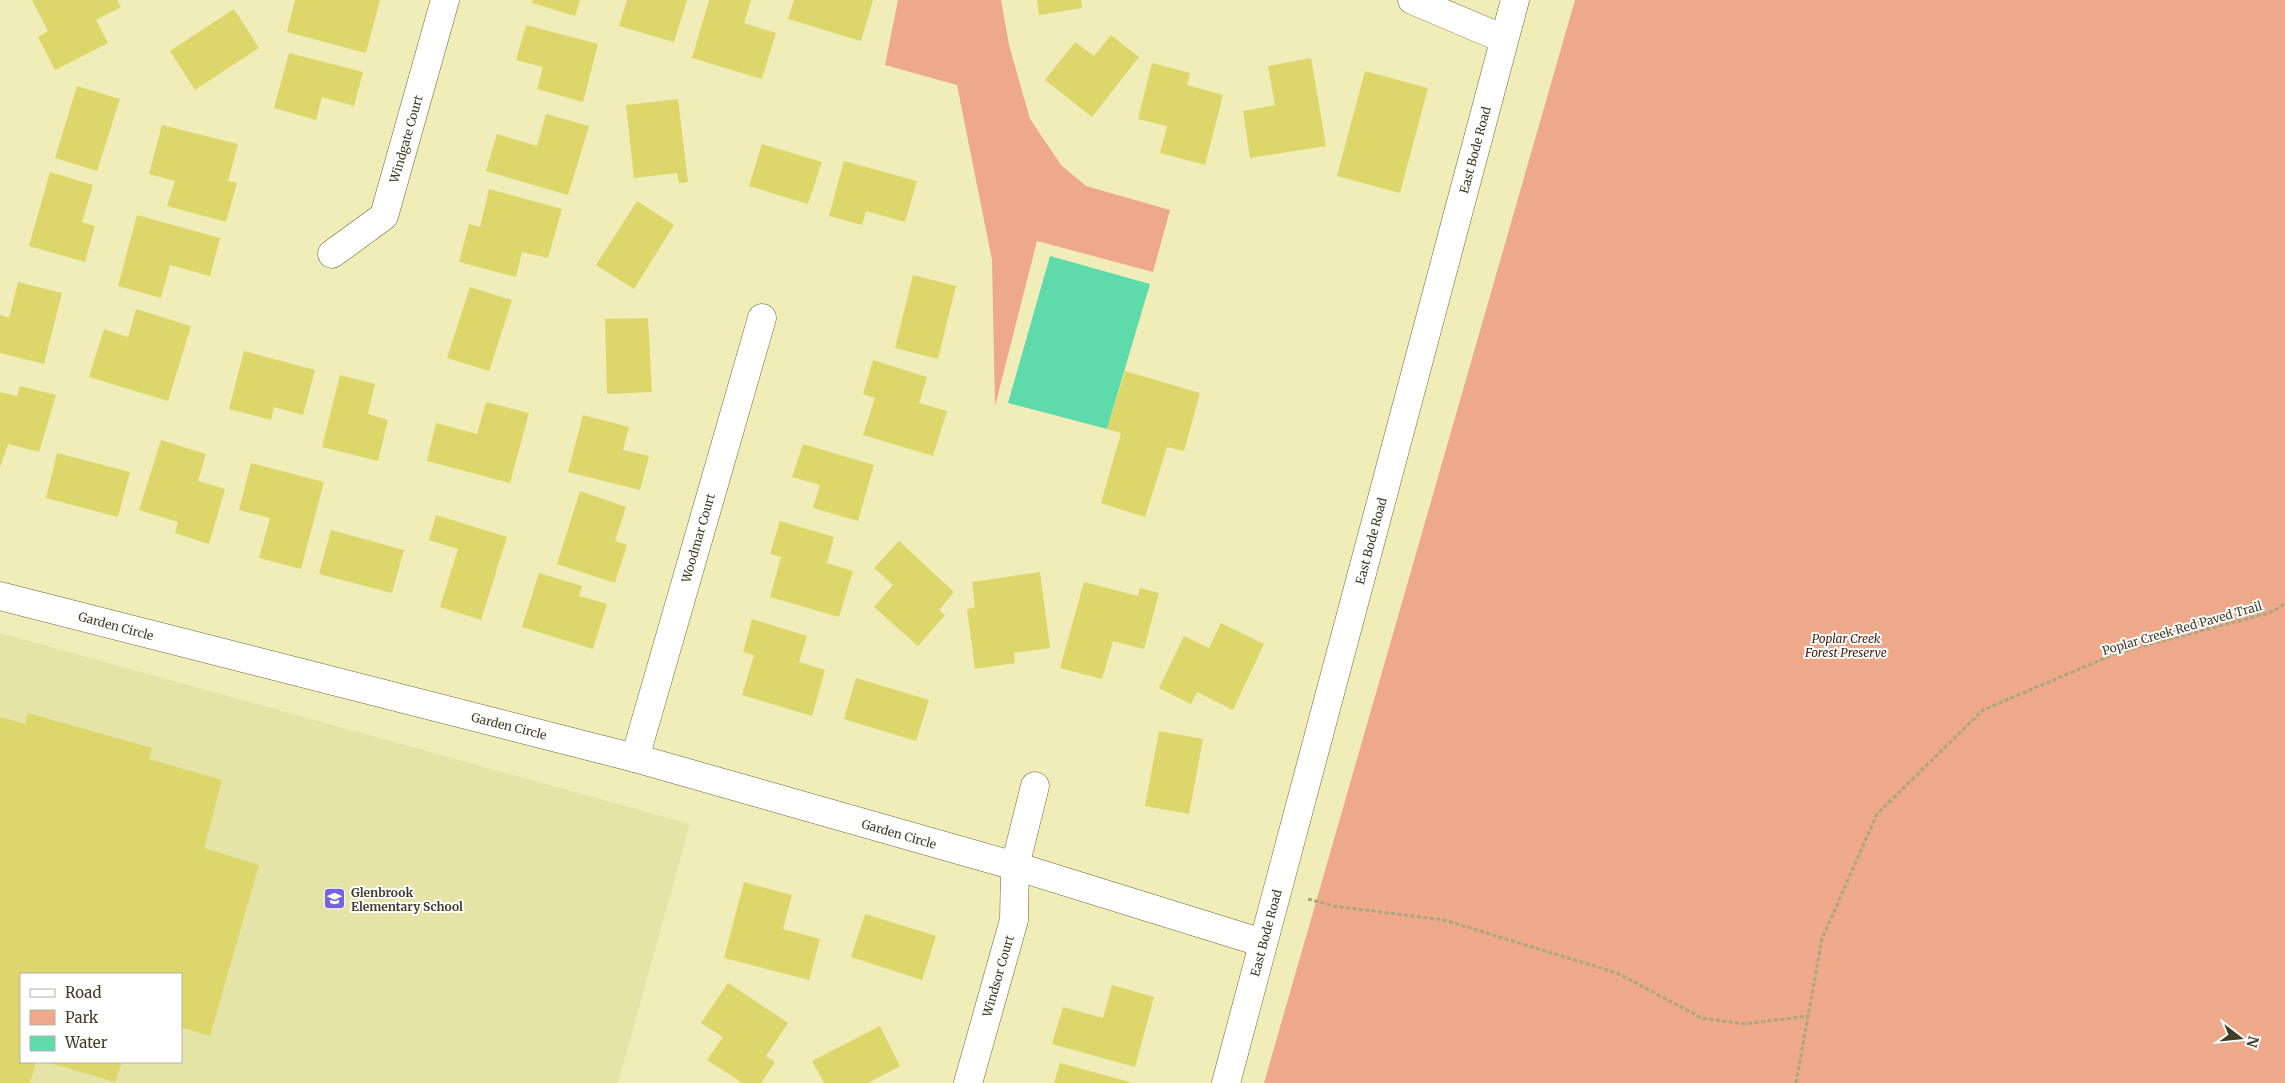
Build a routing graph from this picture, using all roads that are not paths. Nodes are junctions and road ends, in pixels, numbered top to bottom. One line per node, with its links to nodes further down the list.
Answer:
1 (444, 0): 5 (street, Windgate Court)
2 (1412, 0): 4 (street)
3 (1516, 0): 4 (street, East Bode Road)
4 (1504, 39): 11 (street, East Bode Road)
5 (332, 254)
6 (762, 318): 8 (street, Woodmar Court)
7 (0, 596): 8 (street, Garden Circle)
8 (635, 758): 10 (street, Garden Circle)
9 (1035, 786): 10 (street)
10 (1015, 866): 11 (street, Garden Circle); 12 (street, Windsor Court)
11 (1263, 943): 13 (street, East Bode Road)
12 (968, 1083)
13 (1226, 1083)

